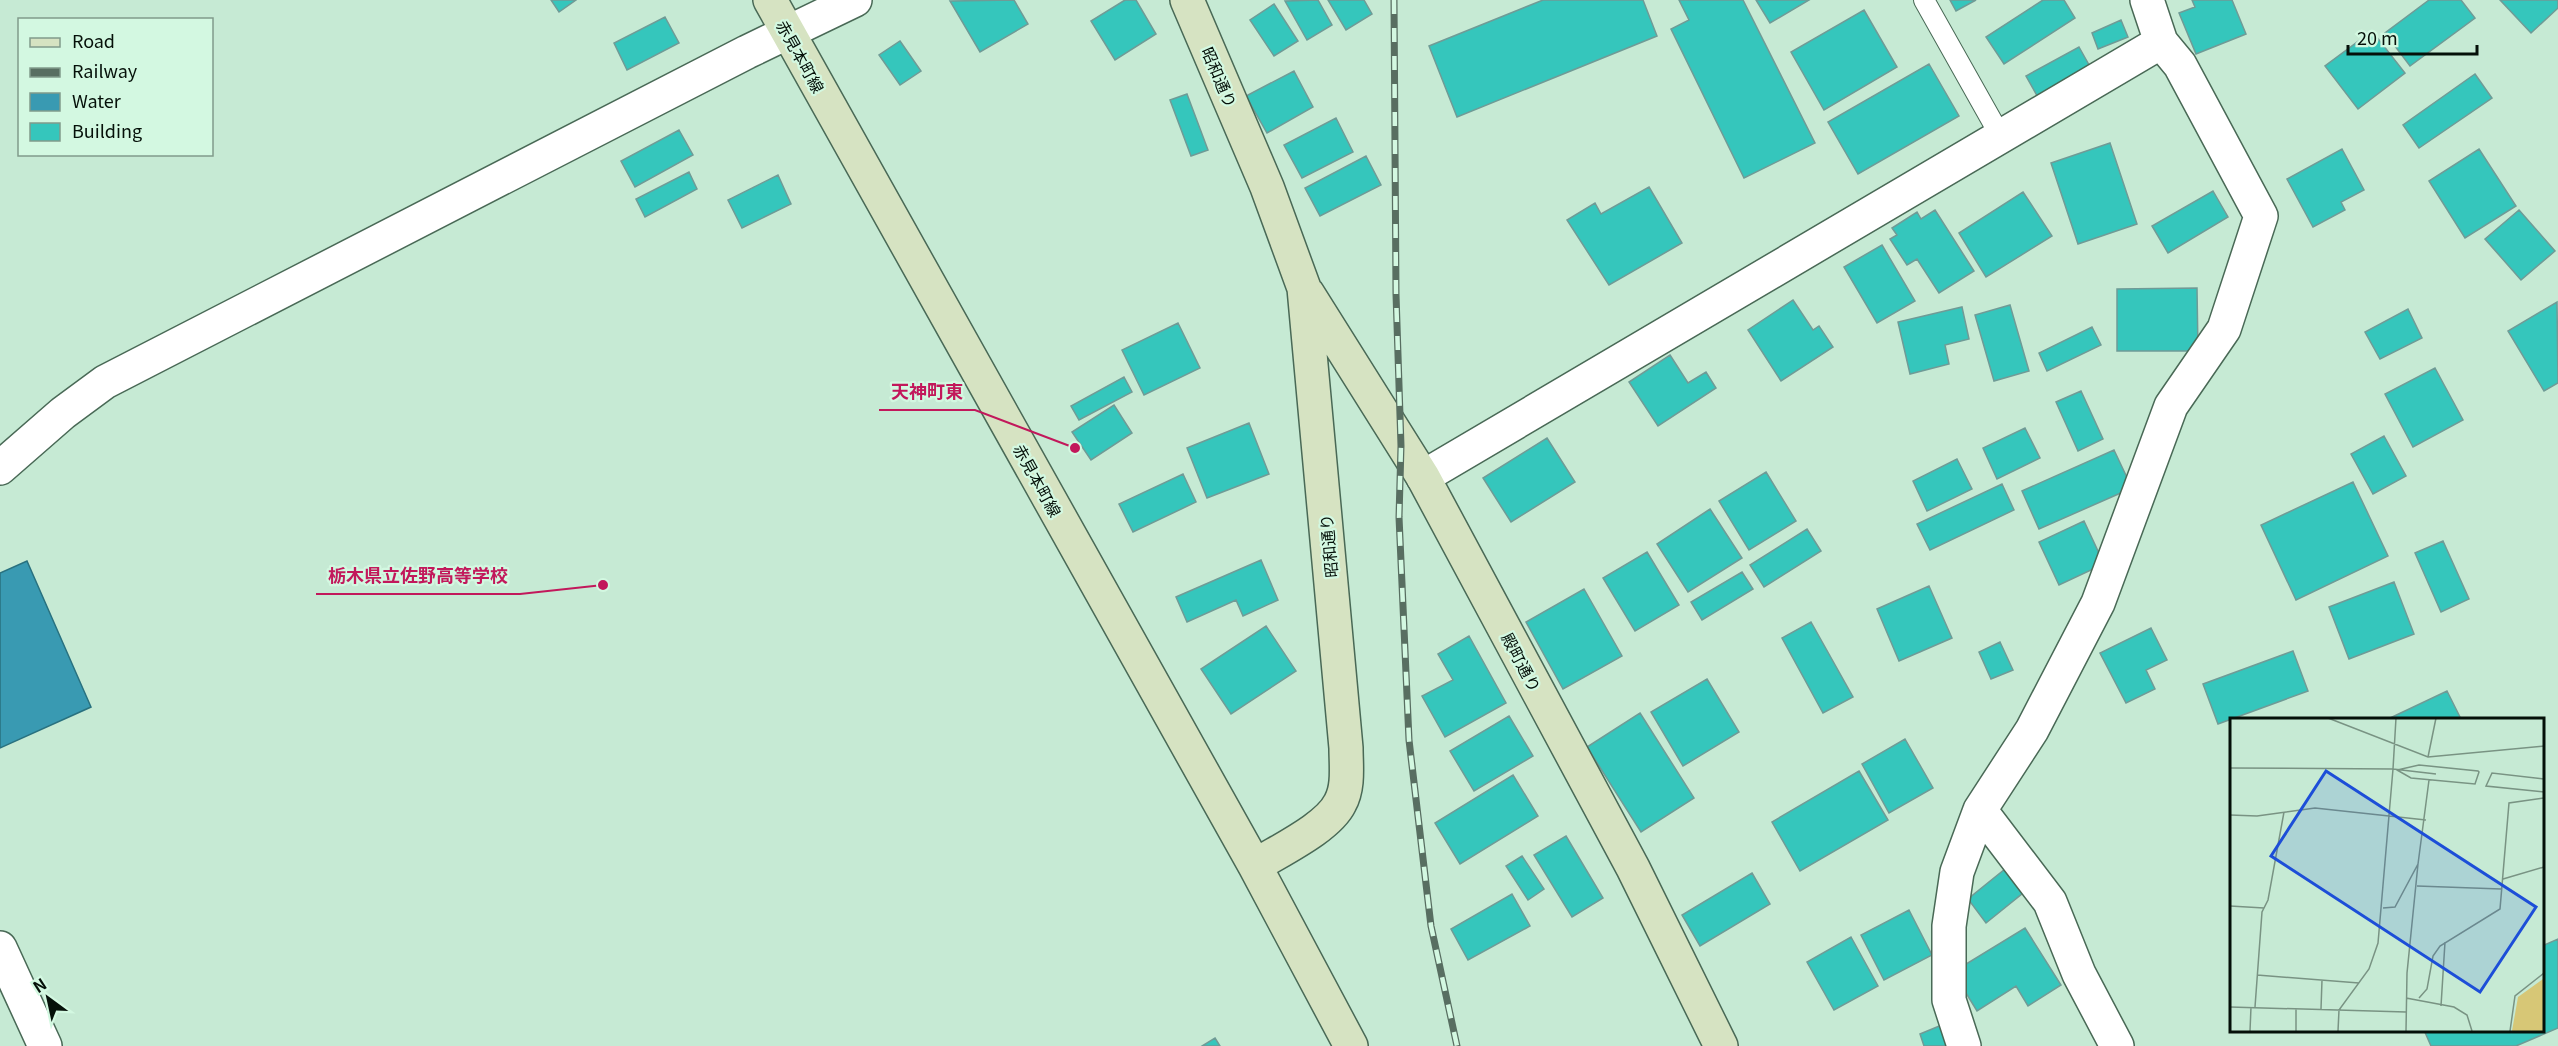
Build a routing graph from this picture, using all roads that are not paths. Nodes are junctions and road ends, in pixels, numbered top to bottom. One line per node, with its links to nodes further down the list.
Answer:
1 (770, 0): 6 (street, 赤見本町線)
2 (855, 0): 6 (street)
3 (1187, 0): 9 (street, 昭和通り)
4 (1924, 0): 8 (lane)
5 (2147, 0): 7 (street)
6 (788, 33): 10 (street); 13 (street, 赤見本町線)
7 (2161, 42): 8 (street); 12 (street)
8 (2001, 136): 11 (street)
9 (1304, 288): 11 (street, 殿町通り); 13 (street, 昭和通り)
10 (0, 468)
11 (1423, 477): 17 (street, 殿町通り)
12 (1980, 810): 18 (street); 19 (street)
13 (1255, 866): 16 (street)
14 (0, 948): 15 (street)
15 (45, 1046)
16 (1350, 1046)
17 (1721, 1046)
18 (1964, 1046)
19 (2117, 1046)

